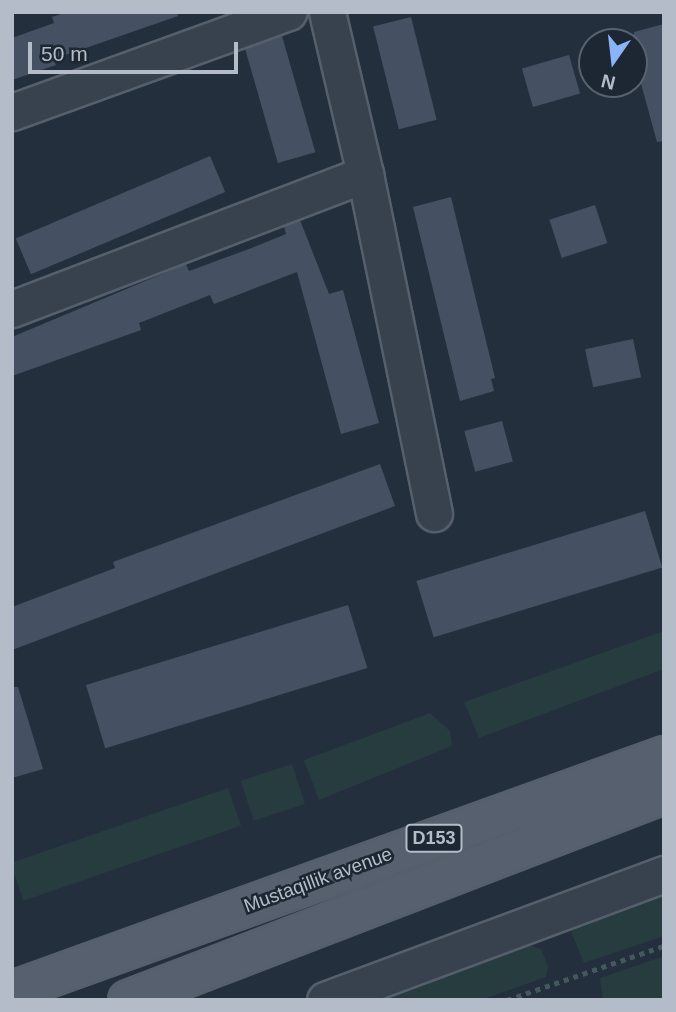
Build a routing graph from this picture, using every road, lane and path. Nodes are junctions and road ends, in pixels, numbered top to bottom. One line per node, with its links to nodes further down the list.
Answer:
1 (288, 12): 3 (street)
2 (327, 12): 4 (street)
3 (12, 112)
4 (365, 174): 5 (street); 6 (street)
5 (12, 309)
6 (434, 513)
7 (664, 756): 10 (main road, Mustaqillik avenue / D153)
8 (664, 794): 12 (main road, D153)
9 (664, 874): 15 (street)
10 (155, 939): 12 (main road); 13 (main road, Mustaqillik avenue / D153)
11 (664, 946): 16 (path)
12 (172, 983): 14 (main road, D153)
13 (12, 991)
14 (128, 1000)
15 (325, 1000)
16 (507, 1000)

